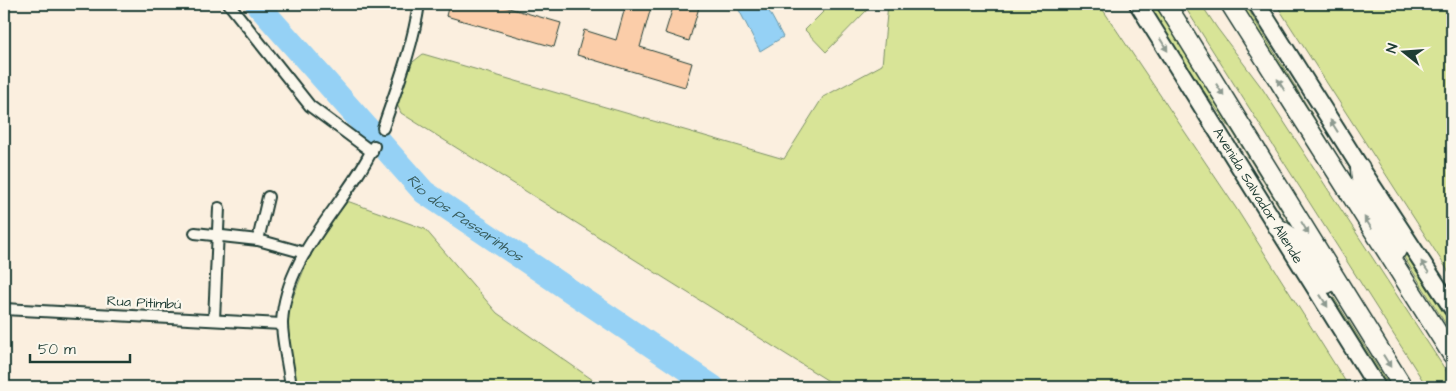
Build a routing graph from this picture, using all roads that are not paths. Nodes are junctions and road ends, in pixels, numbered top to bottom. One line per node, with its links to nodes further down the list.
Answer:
1 (229, 4): 15 (street)
2 (419, 4): 7 (street)
3 (1138, 4): 11 (main road, Avenida Salvador Allende, one-way to 11)
4 (1166, 4): 21 (highway, Avenida Salvador Allende, one-way to 21)
5 (1230, 4): 19 (highway, one-way to 5)
6 (1257, 4): 8 (main road, one-way to 6)
7 (383, 128)
8 (1360, 167): 16 (main road, one-way to 8); 19 (highway)
9 (268, 197): 14 (street)
10 (219, 208): 13 (street)
11 (1278, 228): 21 (highway); 24 (main road, Avenida Salvador Allende, one-way to 24)
12 (195, 233): 13 (street)
13 (217, 234): 14 (street); 18 (street)
14 (258, 240): 15 (street)
15 (305, 253): 20 (street)
16 (1452, 308)
17 (4, 309): 18 (street, Rua Pitimbú)
18 (214, 320): 20 (street, Rua Pitimbú)
19 (1431, 323): 22 (highway)
20 (282, 324): 23 (street)
21 (1370, 335): 25 (highway, Avenida Salvador Allende, one-way to 25)
22 (1452, 355)
23 (291, 387)
24 (1377, 387)
25 (1403, 387)

